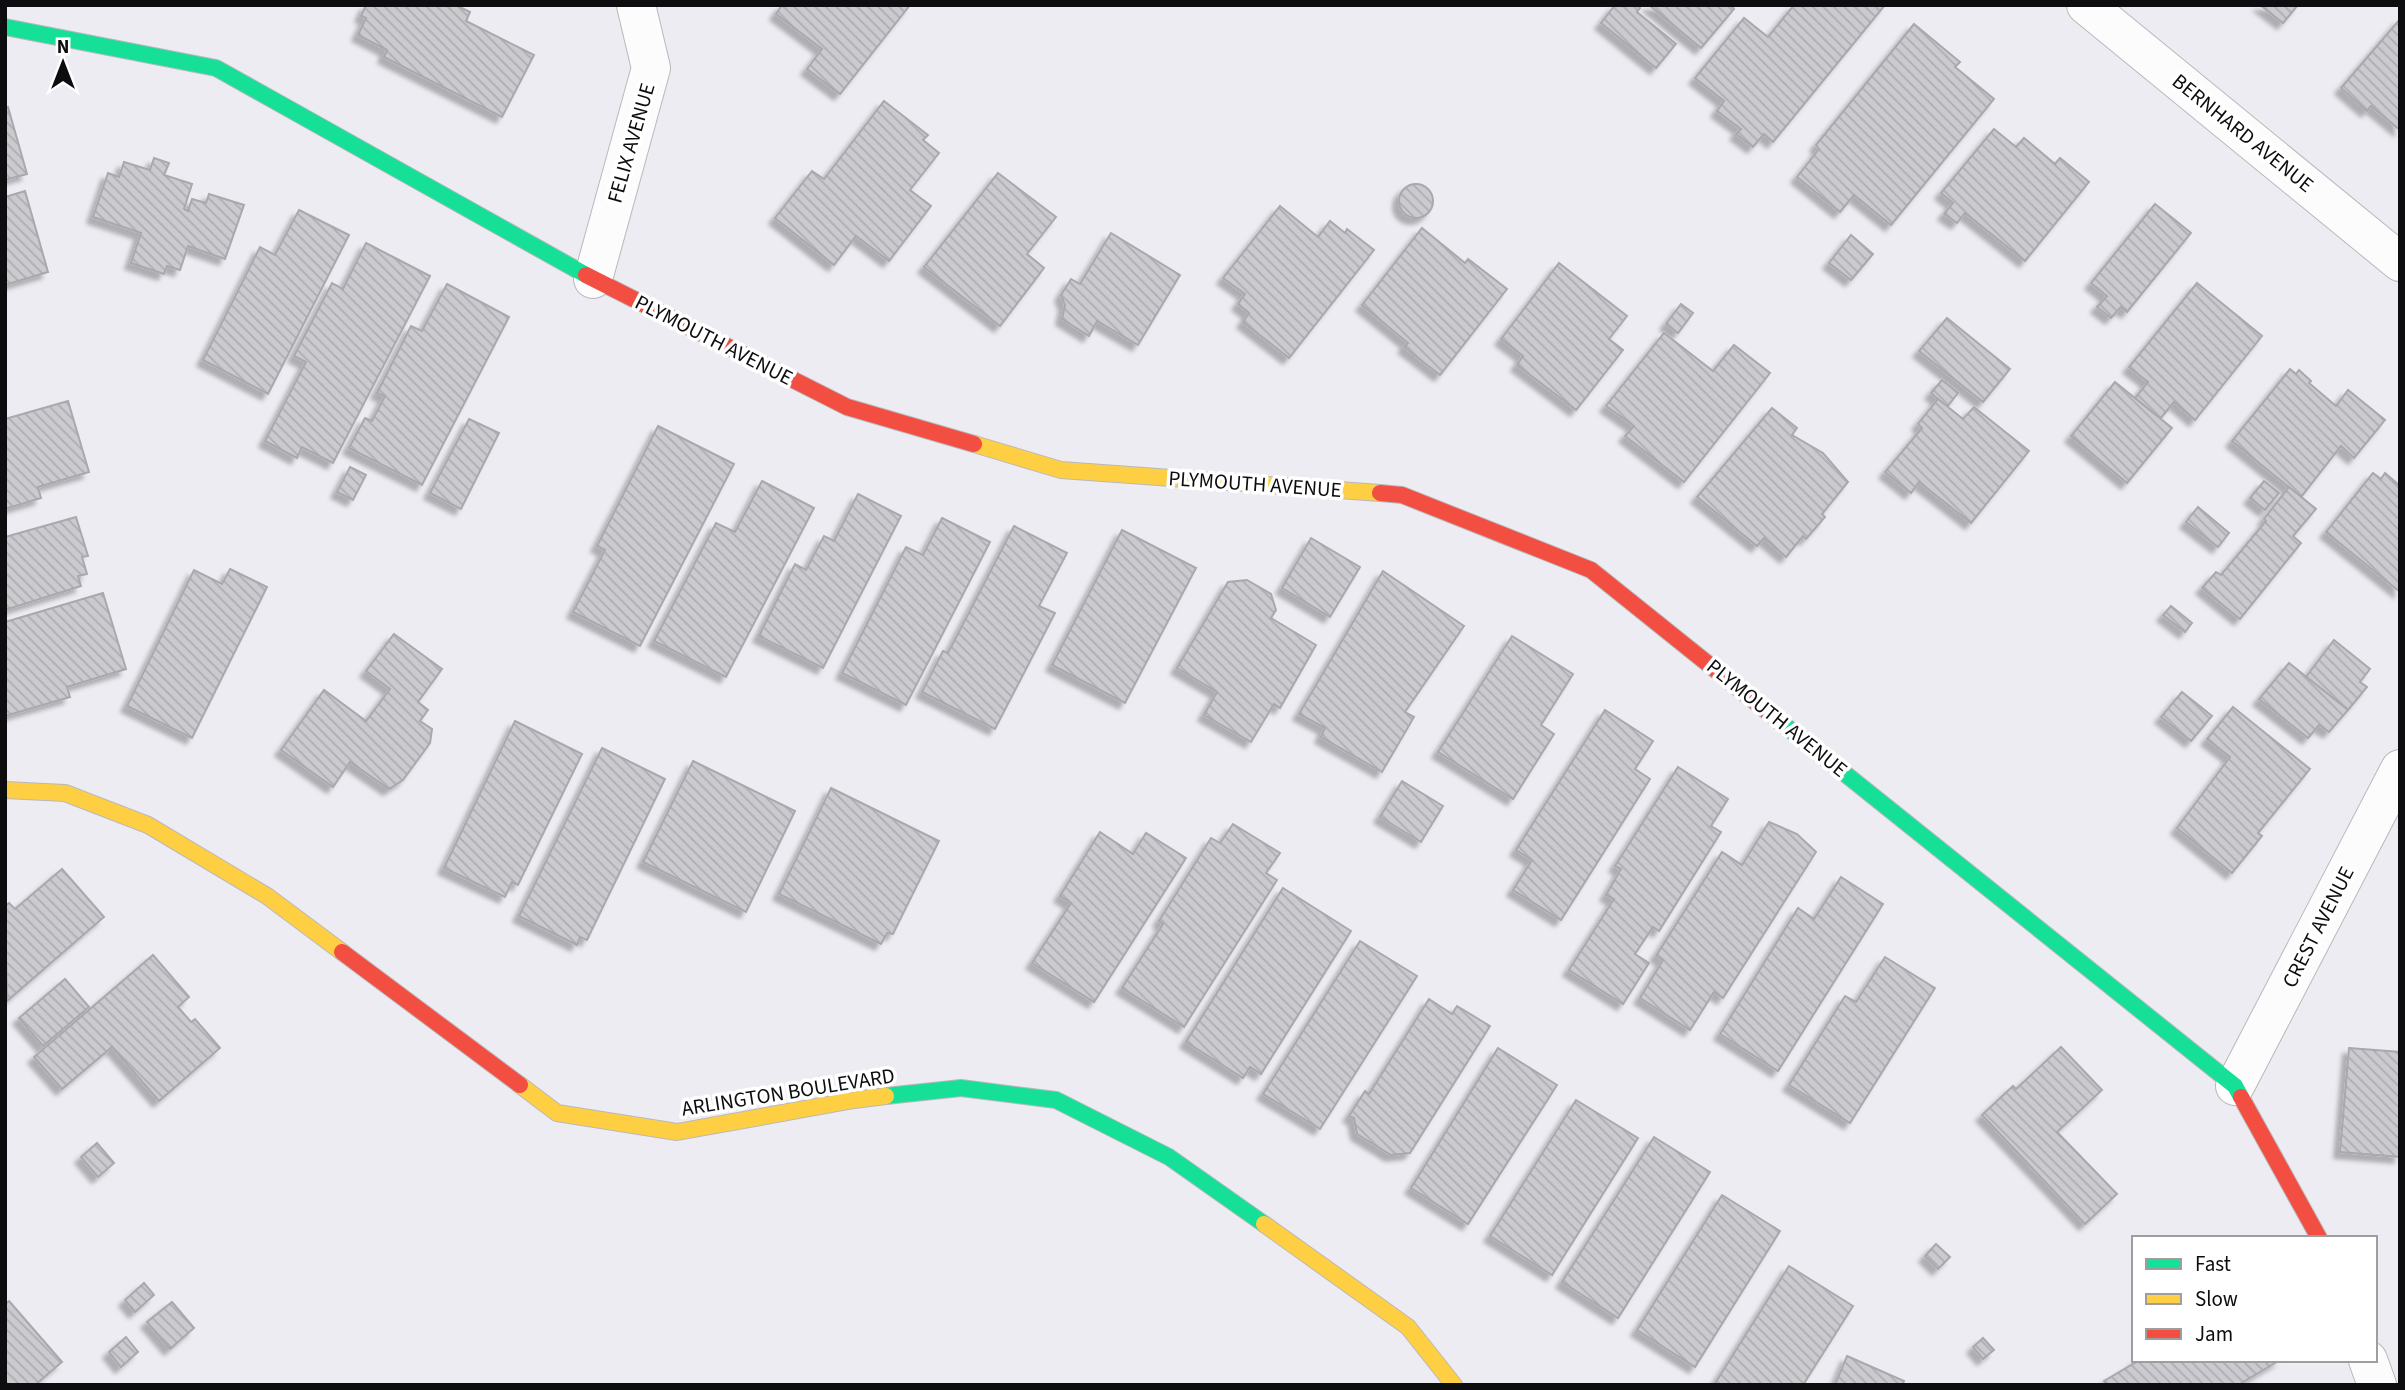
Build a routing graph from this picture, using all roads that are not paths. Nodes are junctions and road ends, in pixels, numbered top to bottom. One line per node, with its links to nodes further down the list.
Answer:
1 (636, 5): 5 (street, FELIX AVENUE)
2 (2086, 5): 4 (street, BERNHARD AVENUE)
3 (5, 27): 5 (street, PLYMOUTH AVENUE)
4 (2400, 262)
5 (593, 279): 8 (street, PLYMOUTH AVENUE)
6 (2400, 769): 8 (street, CREST AVENUE)
7 (5, 790): 11 (street, ARLINGTON BOULEVARD)
8 (2235, 1086): 9 (street, PLYMOUTH AVENUE)
9 (2318, 1236)
10 (2369, 1362): 12 (street)
11 (1454, 1385)
12 (2377, 1385)

